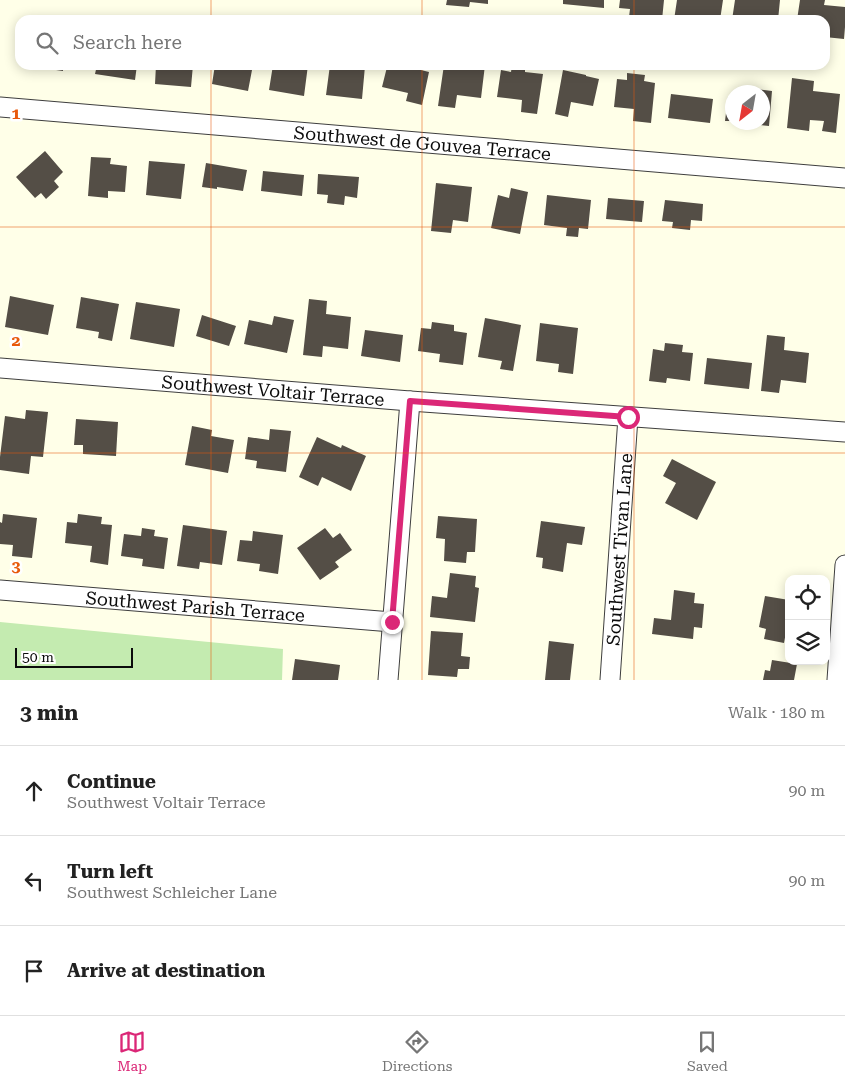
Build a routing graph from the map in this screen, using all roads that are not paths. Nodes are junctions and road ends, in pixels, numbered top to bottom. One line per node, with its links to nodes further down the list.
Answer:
1 (0, 108): 2 (street, Southwest de Gouvea Terrace)
2 (845, 178)
3 (0, 368): 4 (street, Southwest Voltair Terrace)
4 (410, 401): 5 (street, Southwest Voltair Terrace); 9 (street)
5 (628, 417): 6 (street, Southwest Voltair Terrace); 12 (street, Southwest Tivan Lane)
6 (845, 432)
7 (845, 565): 10 (street)
8 (0, 590): 9 (street, Southwest Parish Terrace)
9 (392, 622): 11 (street)
10 (842, 658): 13 (street)
11 (388, 680)
12 (610, 680)
13 (837, 680)

